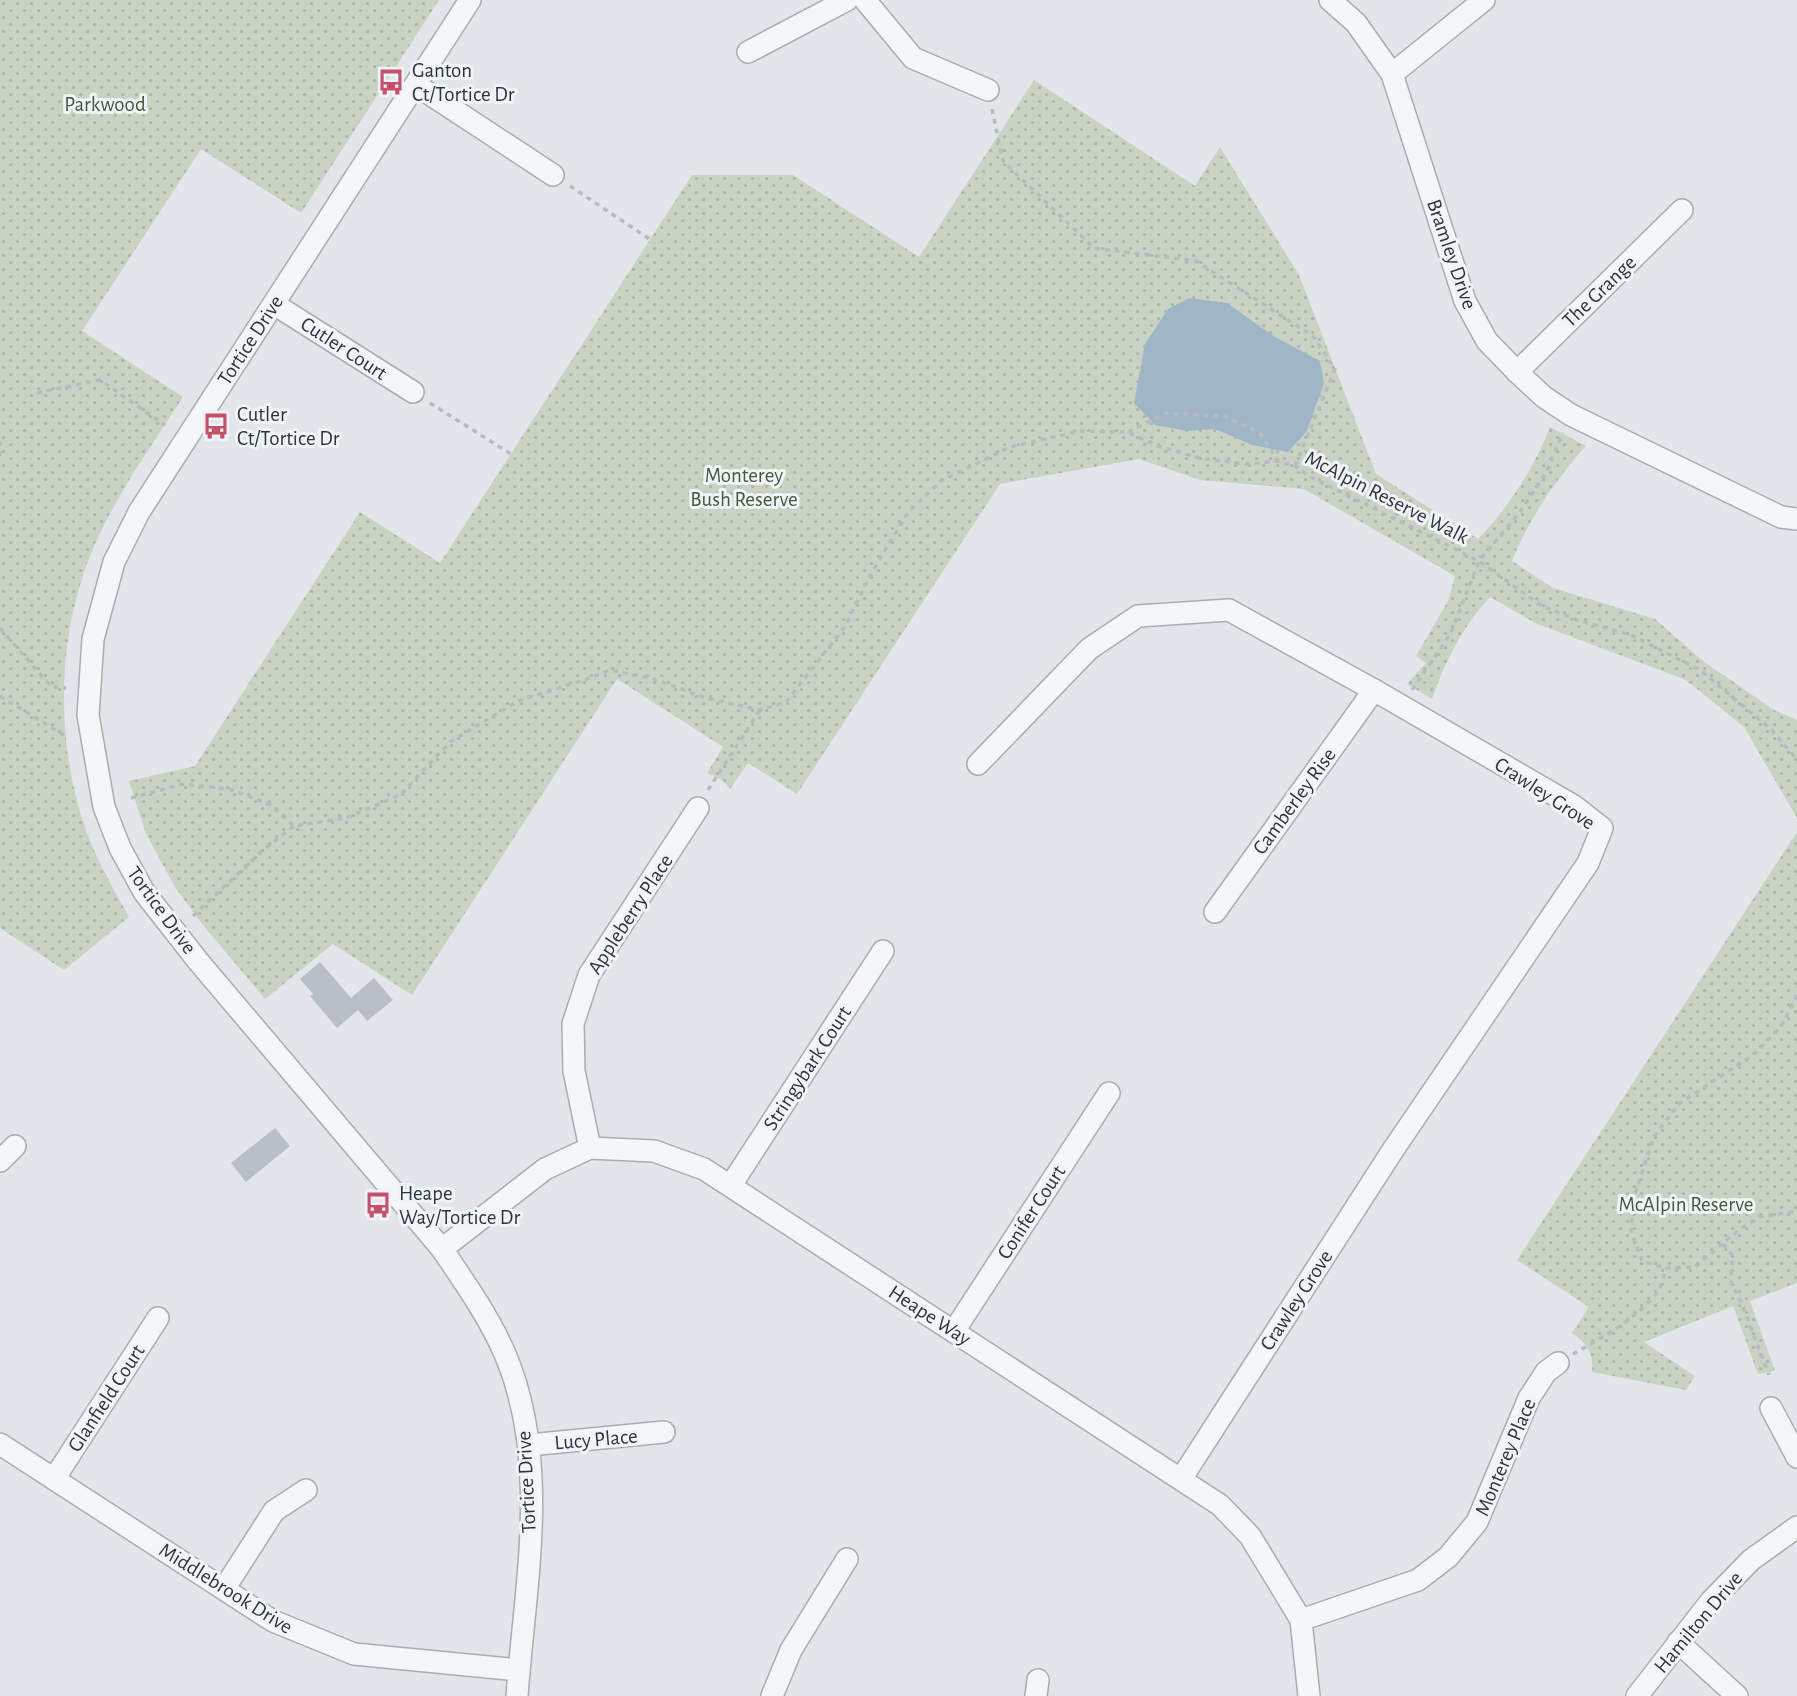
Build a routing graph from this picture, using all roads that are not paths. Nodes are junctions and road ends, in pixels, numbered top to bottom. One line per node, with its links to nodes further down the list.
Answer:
1 (470, 0): 8 (street, Tortice Drive)
2 (847, 0): 6 (street)
3 (865, 0): 9 (street)
4 (1330, 0): 7 (street, Bramley Drive)
5 (1484, 0): 7 (street)
6 (748, 52)
7 (1392, 74): 13 (street, Bramley Drive)
8 (416, 85): 10 (street); 12 (street, Tortice Drive)
9 (988, 90)
10 (553, 175)
11 (1682, 210): 13 (street, The Grange)
12 (274, 304): 14 (street, Cutler Court); 24 (street, Tortice Drive)
13 (1517, 372): 15 (street, Bramley Drive)
14 (414, 392)
15 (1797, 519)
16 (1374, 690): 17 (street, Crawley Grove); 19 (street, Camberley Rise); 34 (street, Crawley Grove)
17 (978, 764)
18 (698, 808): 22 (street, Appleberry Place)
19 (1214, 912)
20 (883, 951): 23 (street, Stringybark Court)
21 (1108, 1093): 26 (street, Conifer Court)
22 (590, 1149): 23 (street, Heape Way); 24 (street, Heape Way)
23 (731, 1185): 26 (street, Heape Way)
24 (442, 1250): 31 (street, Tortice Drive)
25 (158, 1318): 33 (street, Glanfield Court)
26 (954, 1331): 34 (street, Heape Way)
27 (1558, 1363): 39 (street, Monterey Place)
28 (1772, 1408): 32 (street)
29 (664, 1432): 31 (street, Lucy Place)
30 (0, 1444): 33 (street, Middlebrook Drive)
31 (529, 1445): 41 (street, Tortice Drive)
32 (1797, 1457)
33 (54, 1479): 38 (street, Middlebrook Drive)
34 (1181, 1479): 39 (street, Heape Way)
35 (306, 1490): 38 (street)
36 (1797, 1527): 40 (street, Hamilton Drive)
37 (847, 1559): 43 (street)
38 (224, 1588): 41 (street, Middlebrook Drive)
39 (1301, 1620): 44 (street, Heape Way)
40 (1678, 1642): 45 (street, Hamilton Drive); 46 (street)
41 (519, 1670): 42 (street, Tortice Drive)
42 (517, 1696)
43 (772, 1696)
44 (1310, 1696)
45 (1637, 1696)
46 (1737, 1696)

